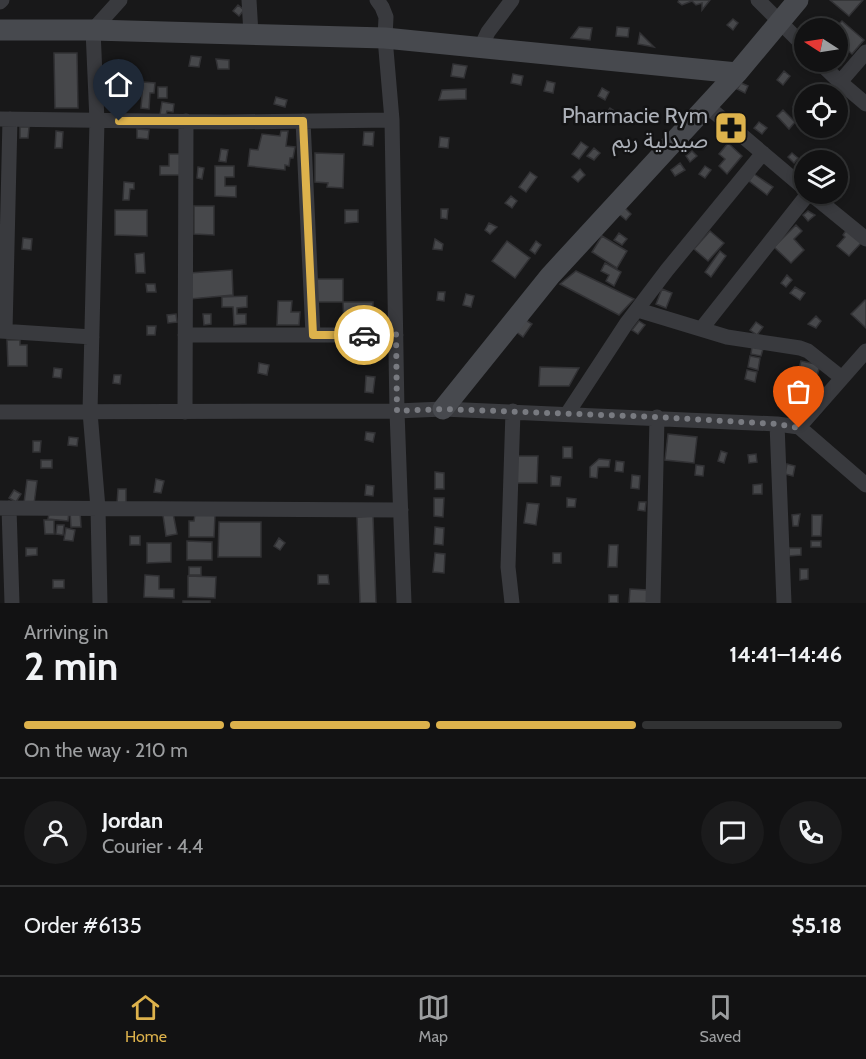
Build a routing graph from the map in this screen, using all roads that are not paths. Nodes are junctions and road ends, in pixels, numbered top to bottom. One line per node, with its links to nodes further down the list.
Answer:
1 (120, 0): 9 (street)
2 (249, 0): 10 (street)
3 (512, 0): 13 (street)
4 (758, 0): 7 (street)
5 (798, 0): 7 (street)
6 (382, 2): 12 (street)
7 (780, 22): 11 (street); 16 (street)
8 (0, 30): 9 (street)
9 (93, 30): 10 (street); 22 (street)
10 (251, 34): 12 (street)
11 (794, 36)
12 (385, 38): 13 (street); 21 (street)
13 (481, 47): 16 (street)
14 (866, 52): 17 (street)
15 (830, 72): 17 (street)
16 (737, 73): 19 (street)
17 (840, 82): 18 (street)
18 (866, 104)
19 (707, 106): 25 (street); 40 (street)
20 (5, 119): 22 (street); 27 (street)
21 (392, 120): 24 (street); 34 (street)
22 (97, 121): 23 (street); 37 (street)
23 (186, 121): 24 (street); 35 (street)
24 (303, 121): 36 (street)
25 (763, 153): 26 (street); 31 (street)
26 (794, 179)
27 (4, 193): 33 (street)
28 (802, 204): 32 (street)
29 (822, 204): 30 (street)
30 (866, 239)
31 (638, 310): 32 (street); 46 (street)
32 (702, 328): 39 (street)
33 (3, 331): 37 (street)
34 (396, 334): 36 (street); 41 (street)
35 (185, 335): 36 (street); 45 (street)
36 (313, 335)
37 (92, 337): 44 (street)
38 (866, 351): 39 (street)
39 (842, 378): 49 (street)
40 (443, 409): 41 (street); 42 (street)
41 (397, 411): 45 (street); 53 (street)
42 (513, 411): 46 (street); 57 (street)
43 (0, 412): 44 (street)
44 (90, 412): 45 (street); 52 (street)
45 (185, 412)
46 (567, 414): 47 (street)
47 (657, 417): 48 (street); 58 (street)
48 (777, 424): 49 (street); 59 (street)
49 (799, 428): 50 (street)
50 (866, 485)
51 (4, 508): 52 (street); 54 (street)
52 (98, 508): 53 (street); 55 (street)
53 (401, 510): 56 (street)
54 (12, 603)
55 (100, 603)
56 (404, 603)
57 (512, 603)
58 (653, 603)
59 (784, 603)

